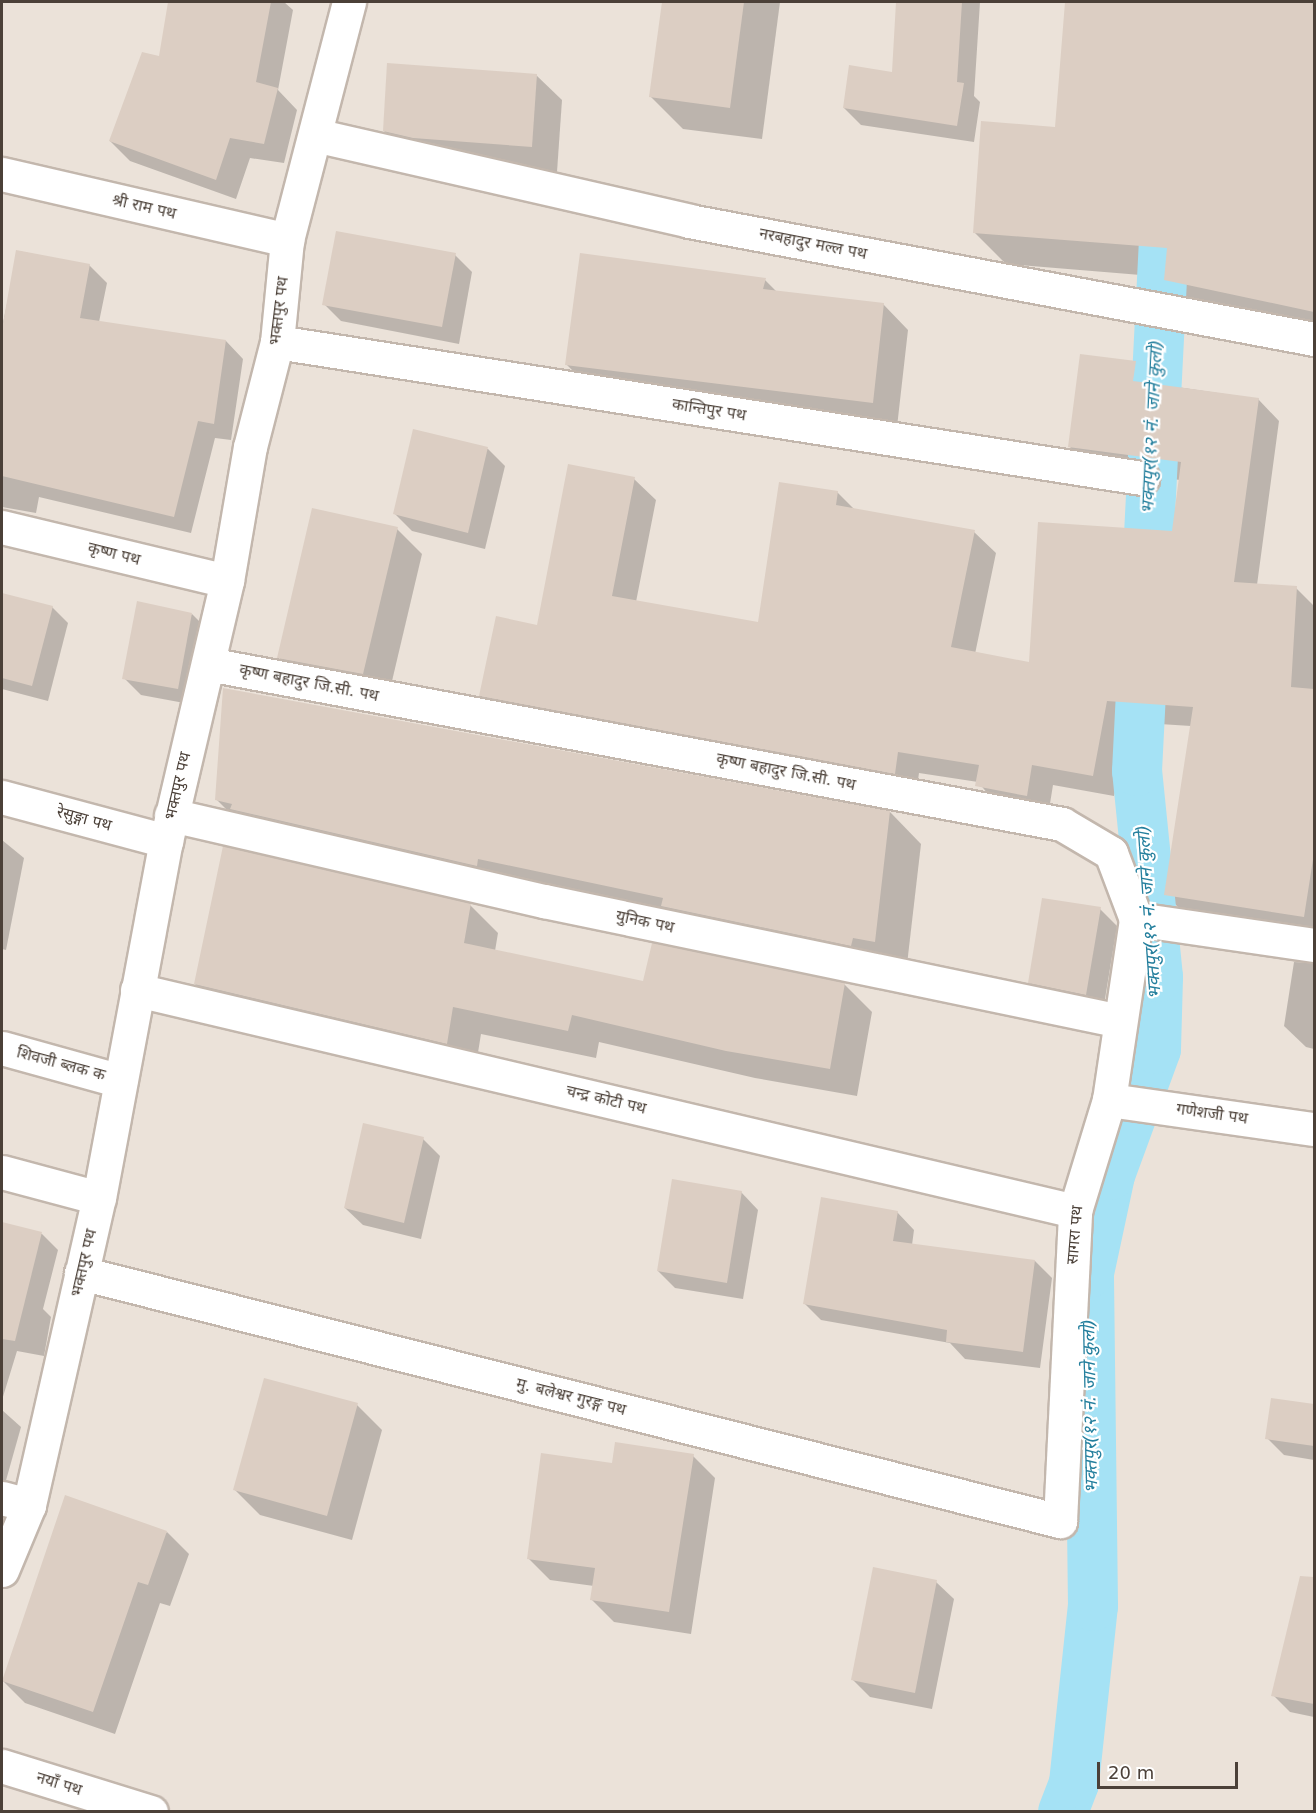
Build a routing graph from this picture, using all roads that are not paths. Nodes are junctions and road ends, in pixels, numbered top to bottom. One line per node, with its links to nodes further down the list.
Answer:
1 (349, 2): 2 (street, भक्तपुर पथ)
2 (315, 135): 4 (street, भक्तपुर पथ); 5 (street, नरबहादुर मल्ल पथ)
3 (2, 174): 4 (street, श्री राम पथ)
4 (287, 240): 6 (street, भक्तपुर पथ)
5 (1314, 339)
6 (277, 342): 7 (street, कान्तिपुर पथ); 9 (street, भक्तपुर पथ)
7 (1142, 478)
8 (2, 527): 9 (street, कृष्ण पथ)
9 (227, 581): 10 (street, भक्तपुर पथ)
10 (208, 664): 12 (street, भक्तपुर पथ); 13 (street, कृष्ण बहादुर जि.सी. पथ)
11 (2, 797): 12 (street, रेसुङ्गा पथ)
12 (169, 828): 15 (street, भक्तपुर पथ); 16 (street, युनिक पथ)
13 (1149, 921): 14 (street); 16 (street, सागरा पथ)
14 (1314, 945)
15 (137, 990): 18 (street, भक्तपुर पथ); 23 (street, चन्द्र कोटी पथ)
16 (1120, 1020): 19 (street, सागरा पथ)
17 (2, 1048): 18 (street, शिवजी ब्लक क)
18 (121, 1081): 22 (street, भक्तपुर पथ)
19 (1114, 1100): 20 (street, गणेशजी पथ); 23 (street, सागरा पथ)
20 (1314, 1129)
21 (2, 1172): 22 (street)
22 (99, 1198): 24 (street, भक्तपुर पथ)
23 (1075, 1211): 26 (street, सागरा पथ)
24 (81, 1273): 25 (street, भक्तपुर पथ); 26 (street, मु. बलेश्वर गुरङ्ग पथ)
25 (15, 1502): 27 (street, भक्तपुर पथ)
26 (1060, 1521)
27 (2, 1569)
28 (2, 1766): 29 (street, नयाँ पथ)
29 (151, 1812)

